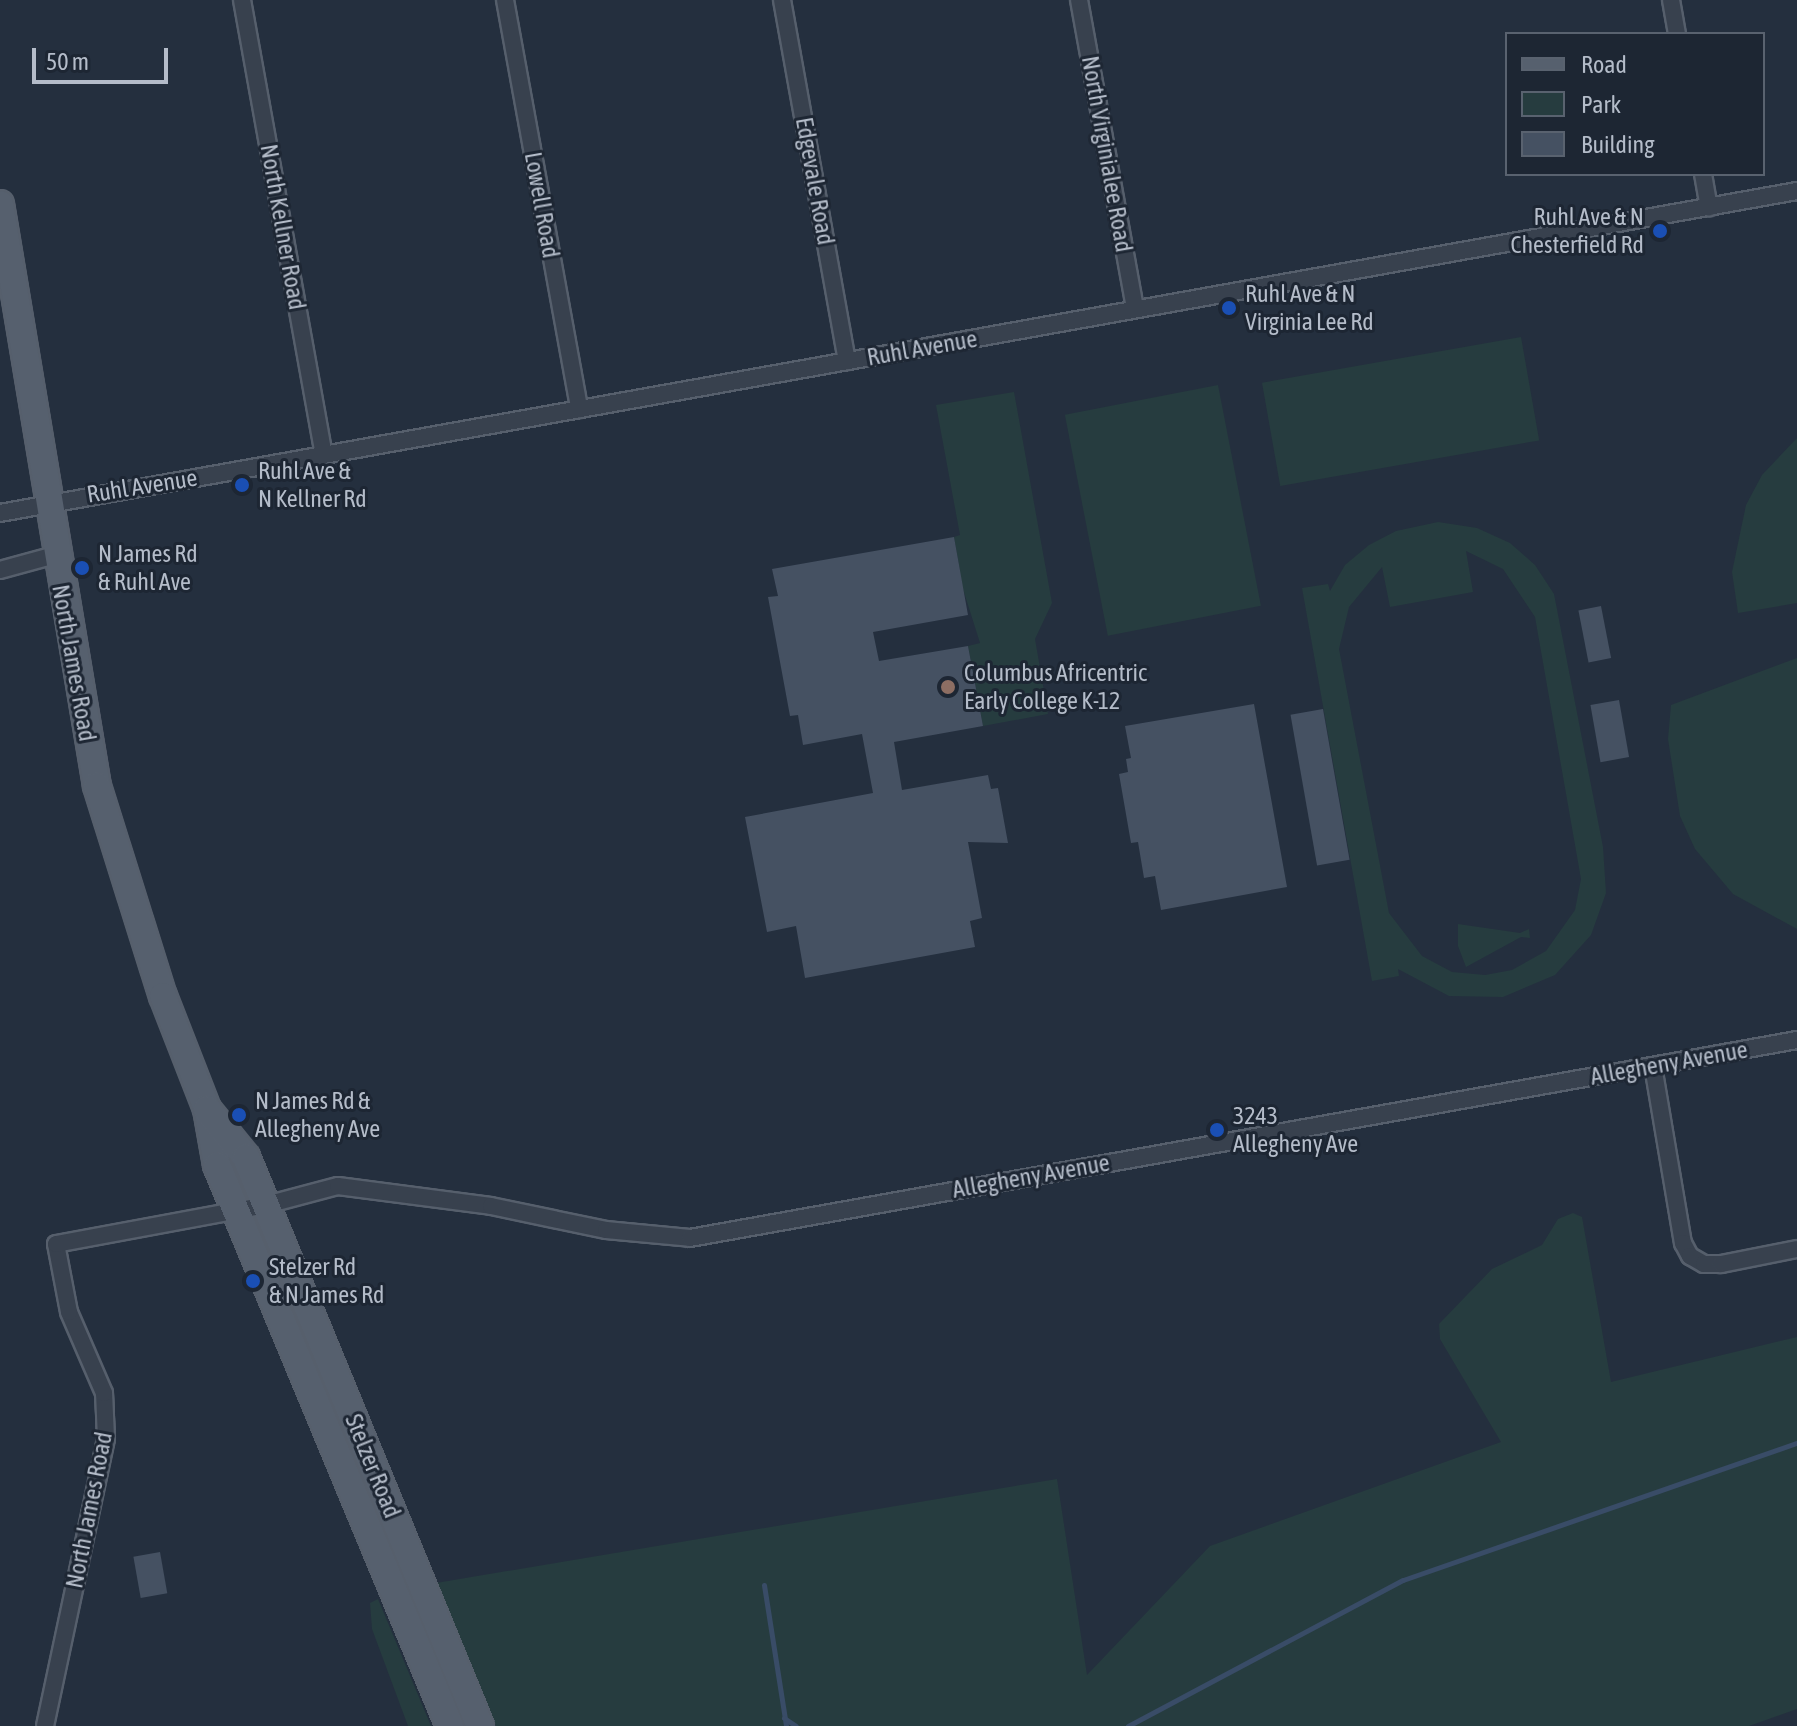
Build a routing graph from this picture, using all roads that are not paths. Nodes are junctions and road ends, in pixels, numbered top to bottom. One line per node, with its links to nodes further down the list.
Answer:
1 (242, 0): 14 (street, North Kellner Road)
2 (505, 0): 13 (street, Lowell Road)
3 (782, 0): 12 (street, Edgevale Road)
4 (1079, 0): 11 (street, North Virginialee Road)
5 (1671, 0): 6 (street)
6 (1677, 32)
7 (1703, 176): 10 (street)
8 (1797, 191): 10 (street, Ruhl Avenue)
9 (0, 204): 15 (main road, North James Road)
10 (1709, 207): 11 (street, Ruhl Avenue)
11 (1135, 308): 12 (street, Ruhl Avenue)
12 (847, 361): 13 (street, Ruhl Avenue)
13 (579, 409): 14 (street, Ruhl Avenue)
14 (324, 455): 15 (street, Ruhl Avenue)
15 (46, 501): 16 (street, Ruhl Avenue); 17 (main road, North James Road)
16 (0, 513)
17 (55, 555): 18 (street); 21 (main road, North James Road)
18 (0, 570)
19 (1797, 1040): 20 (street, Allegheny Avenue)
20 (1653, 1066): 22 (street, Allegheny Avenue); 24 (street)
21 (207, 1109): 22 (main road, North James Road); 23 (main road, North James Road)
22 (266, 1205): 23 (street, North James Road); 27 (main road, Stelzer Road)
23 (236, 1210): 25 (street, North James Road); 26 (main road, Stelzer Road)
24 (1797, 1249)
25 (45, 1726)
26 (450, 1726)
27 (480, 1726)

